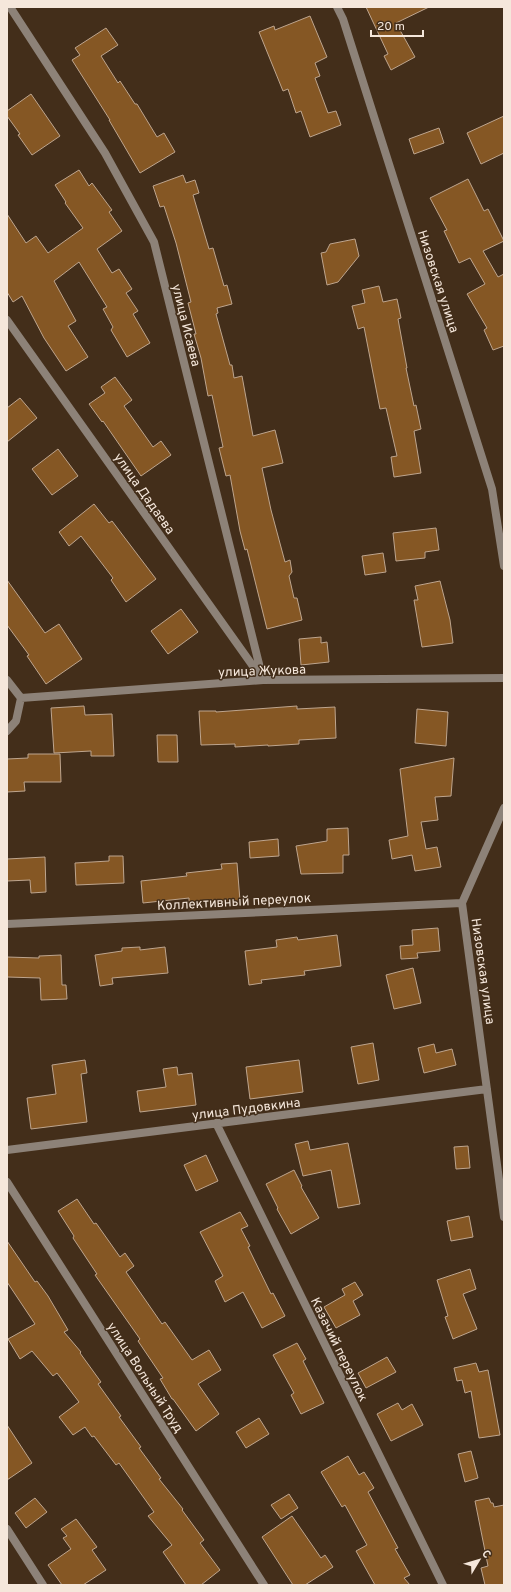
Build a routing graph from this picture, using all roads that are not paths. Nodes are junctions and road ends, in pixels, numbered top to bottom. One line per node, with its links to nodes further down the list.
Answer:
1 (10, 7): 7 (street, улица Исаева)
2 (337, 7): 4 (street, Низовская улица)
3 (7, 320): 7 (street, улица Дадаева)
4 (504, 566)
5 (504, 678): 7 (street, улица Жукова)
6 (7, 680): 8 (street)
7 (263, 680): 8 (street, улица Жукова)
8 (20, 698): 9 (street)
9 (7, 731)
10 (504, 808): 11 (street, Низовская улица)
11 (462, 903): 12 (street, Коллективный переулок); 13 (street, Низовская улица)
12 (7, 924)
13 (487, 1089): 14 (street, улица Пудовкина); 17 (street, Низовская улица)
14 (216, 1123): 15 (street, улица Пудовкина); 21 (street, Казачий переулок)
15 (7, 1150)
16 (7, 1182): 20 (street, улица Вольный Труд)
17 (504, 1217)
18 (7, 1529): 19 (street)
19 (43, 1585)
20 (264, 1585)
21 (443, 1585)

